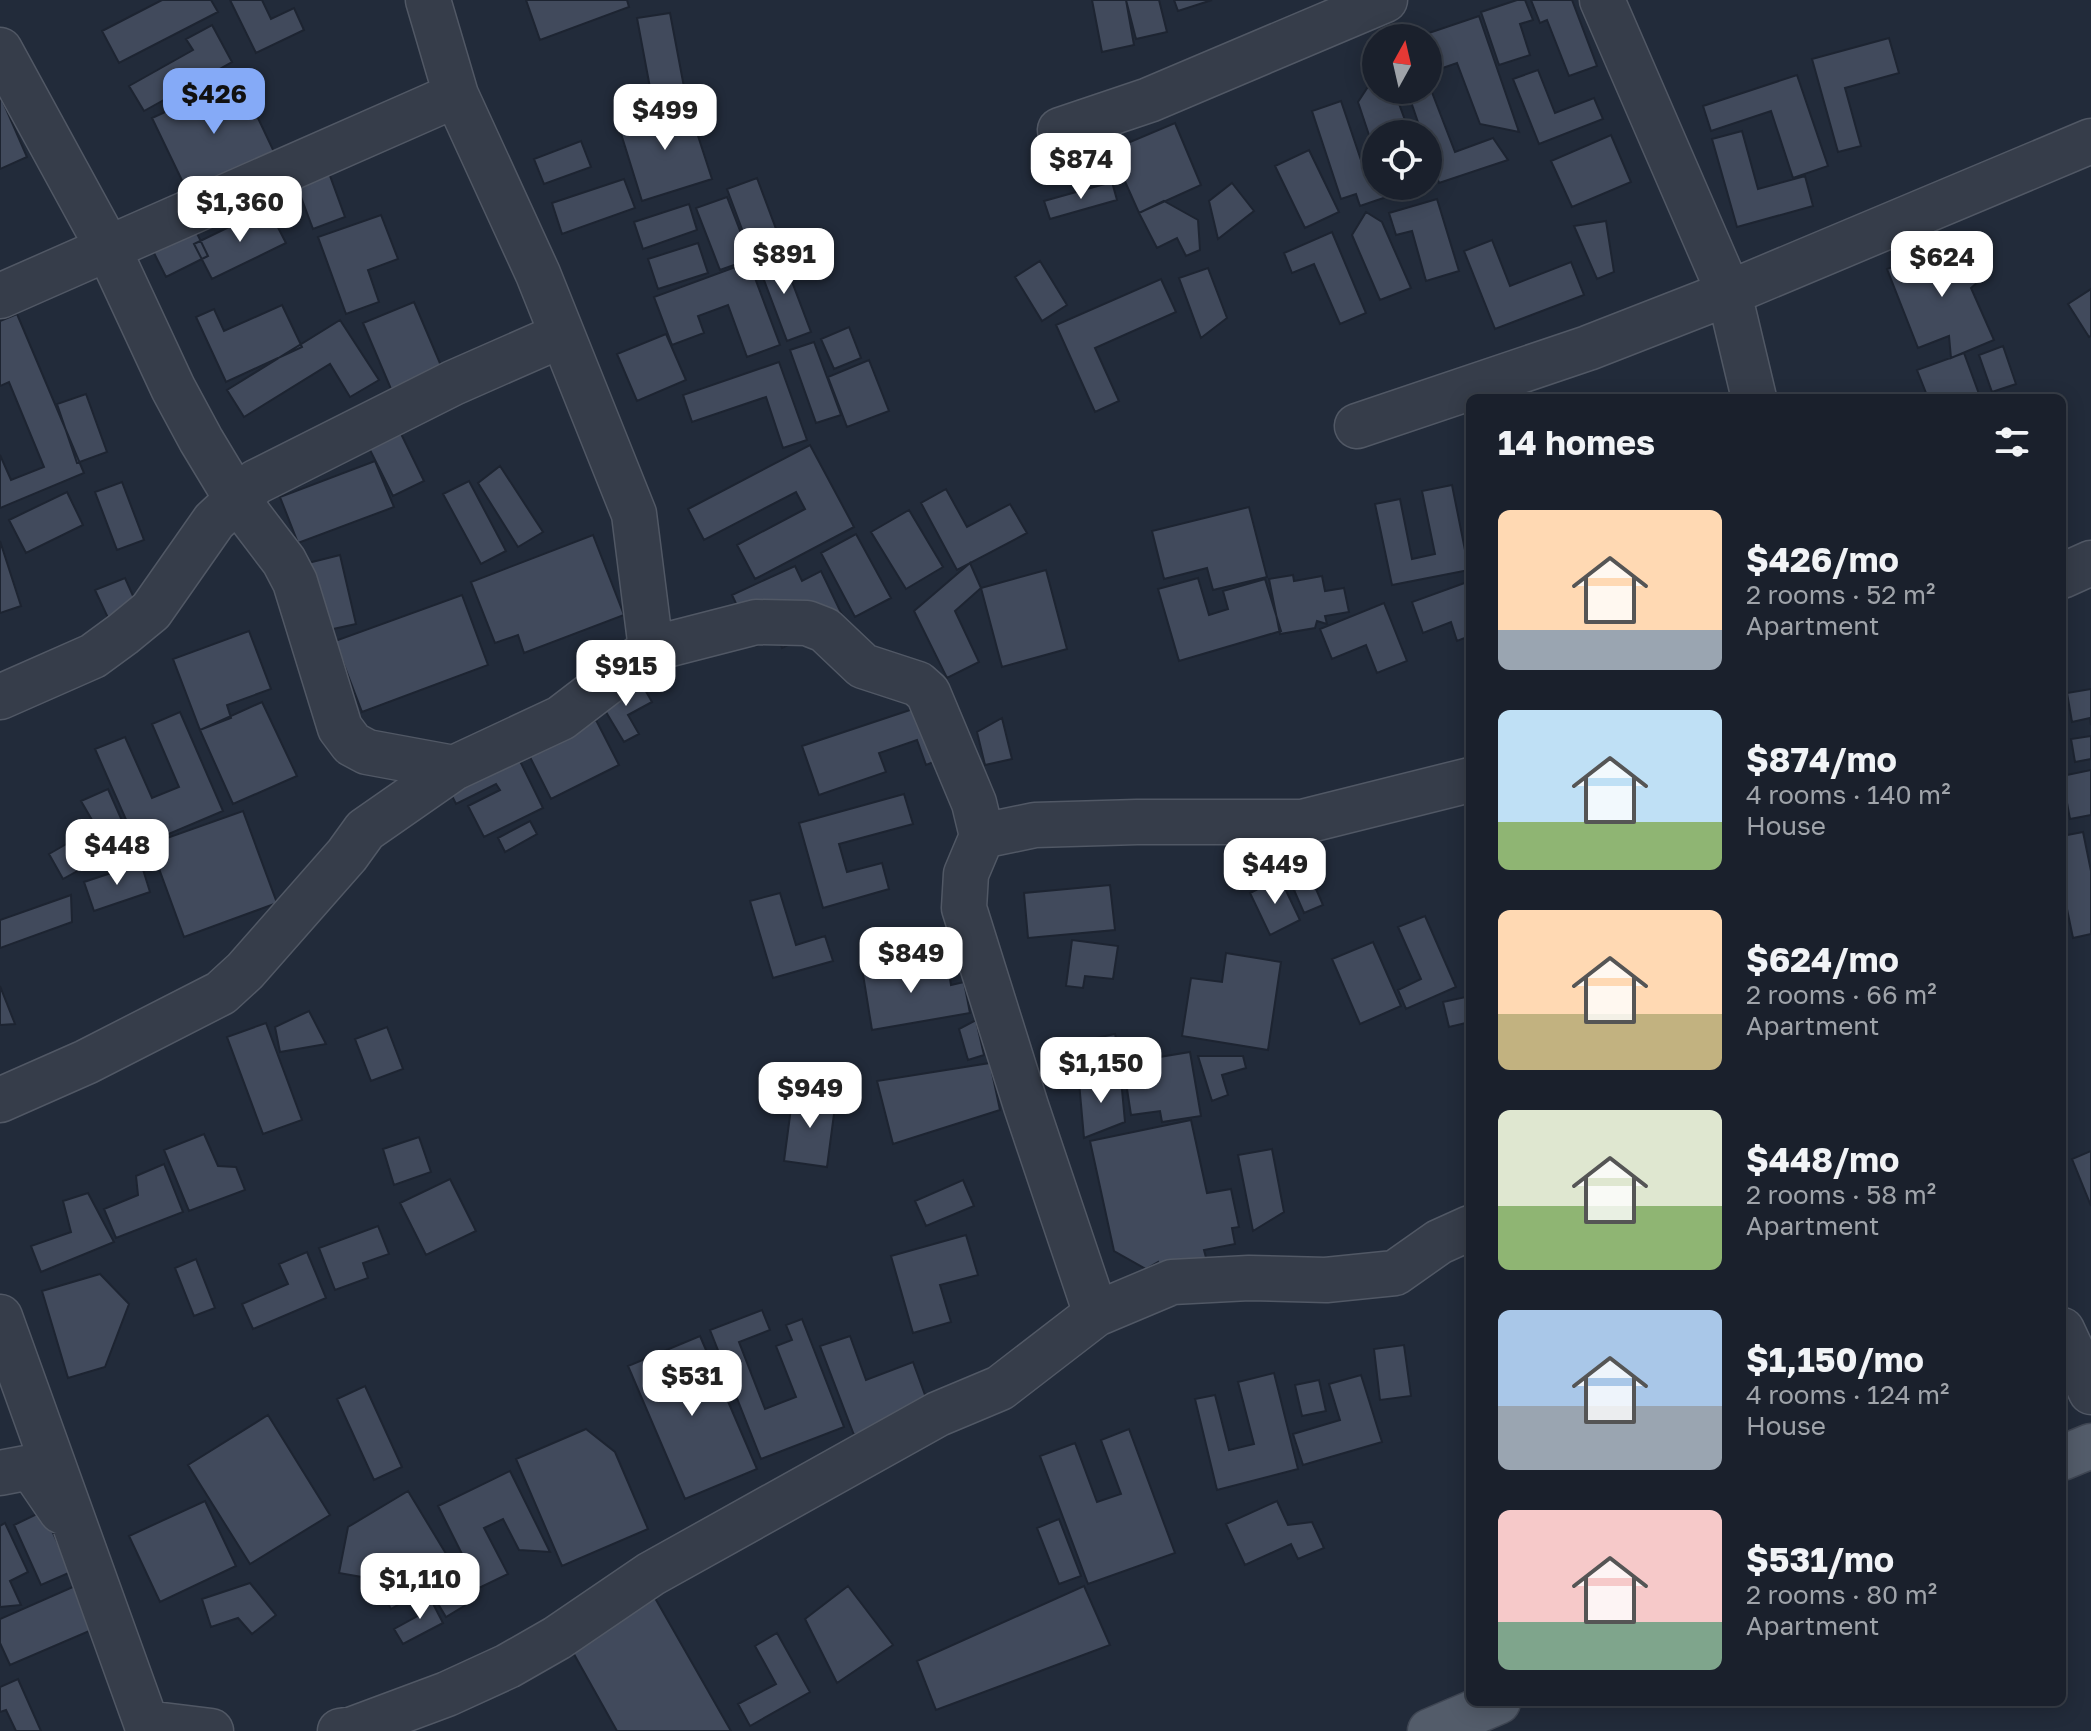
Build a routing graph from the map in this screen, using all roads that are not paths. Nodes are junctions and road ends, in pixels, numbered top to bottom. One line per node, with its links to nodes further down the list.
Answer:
1 (428, 0): 5 (street)
2 (1385, 0): 6 (street)
3 (1602, 0): 9 (street)
4 (0, 50): 8 (street)
5 (456, 95): 8 (street); 11 (street)
6 (1060, 130)
7 (2091, 141): 9 (street)
8 (107, 246): 10 (street); 14 (street)
9 (1729, 293): 12 (street); 13 (street)
10 (0, 296)
11 (562, 335): 14 (street); 17 (street)
12 (1753, 394)
13 (1357, 426)
14 (236, 498): 18 (street); 19 (street)
15 (2091, 563): 16 (street)
16 (2066, 574)
17 (651, 649): 19 (street); 21 (street)
18 (0, 697)
19 (454, 768): 22 (street)
20 (1466, 781): 21 (street)
21 (982, 836): 24 (street)
22 (0, 1100)
23 (1466, 1230): 24 (street)
24 (1096, 1314): 35 (street)
25 (0, 1317): 31 (street)
26 (2066, 1339): 27 (street)
27 (2091, 1392)
28 (2091, 1446): 29 (main road)
29 (2066, 1456)
30 (0, 1473): 31 (street)
31 (83, 1543): 33 (street)
32 (1489, 1706): 36 (main road)
33 (148, 1727): 34 (street)
34 (211, 1731)
35 (340, 1731)
36 (1430, 1731)

